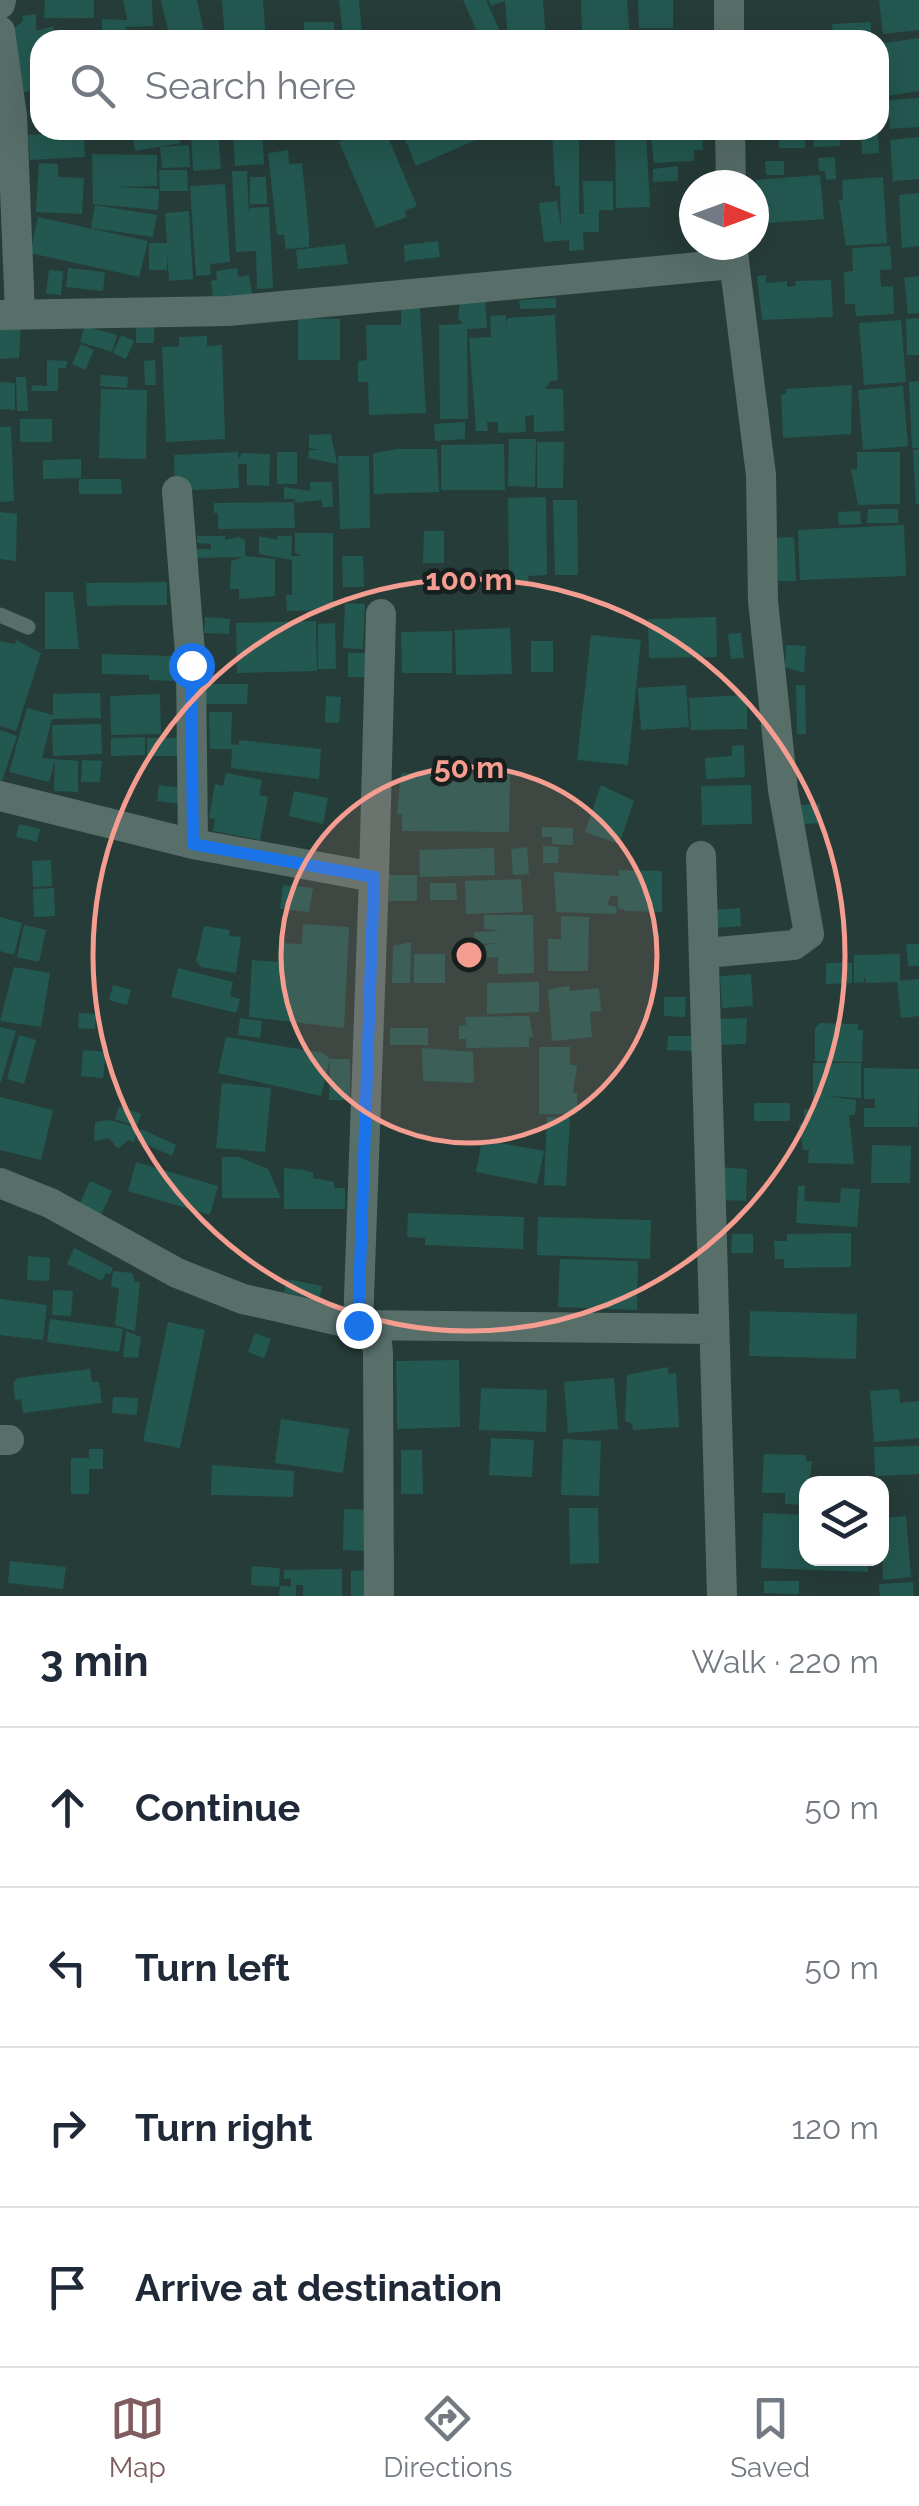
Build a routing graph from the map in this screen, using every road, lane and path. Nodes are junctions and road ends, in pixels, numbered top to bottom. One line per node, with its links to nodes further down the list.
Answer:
1 (729, 0): 2 (street)
2 (729, 30)
3 (0, 31): 8 (street)
4 (730, 140): 5 (street)
5 (730, 170)
6 (688, 260): 8 (street)
7 (733, 260): 17 (street)
8 (10, 314)
9 (177, 492): 14 (street)
10 (381, 614): 16 (street)
11 (0, 615): 12 (lane)
12 (28, 627)
13 (0, 796): 14 (street)
14 (193, 844): 16 (street)
15 (700, 856): 17 (street)
16 (374, 877): 19 (street)
17 (706, 953): 20 (street)
18 (0, 1184): 19 (street)
19 (358, 1325): 20 (street); 21 (street)
20 (713, 1329): 22 (street)
21 (379, 1596)
22 (722, 1596)

